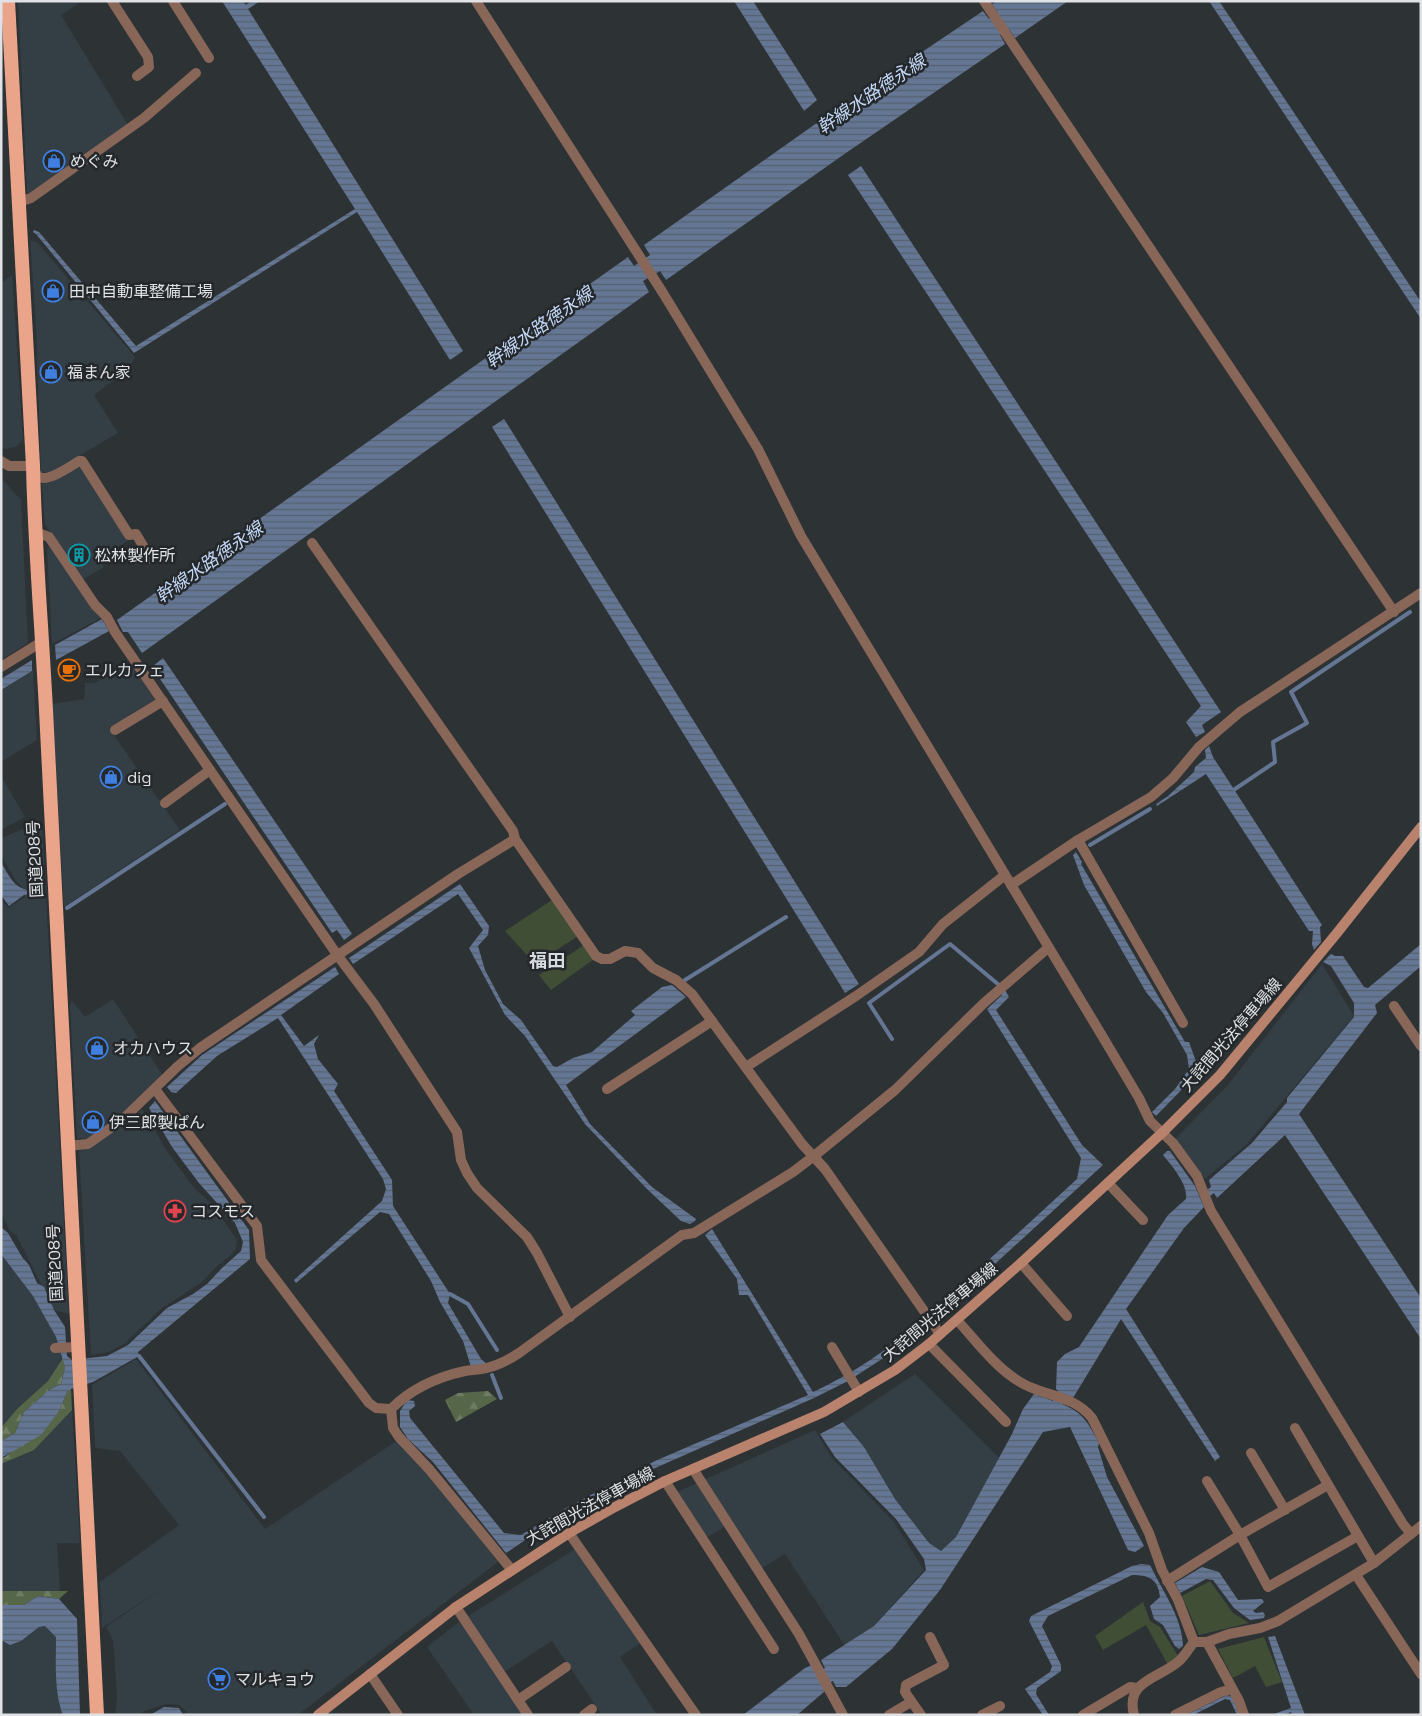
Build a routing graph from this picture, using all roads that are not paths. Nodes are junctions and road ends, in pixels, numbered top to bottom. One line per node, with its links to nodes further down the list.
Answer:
1 (8, 1): 9 (highway, 国道208号)
2 (112, 1): 8 (street)
3 (173, 1): 6 (street)
4 (476, 1): 26 (street)
5 (984, 1): 16 (street)
6 (209, 58)
7 (196, 74): 9 (street)
8 (137, 76)
9 (19, 202): 11 (highway, 国道208号)
10 (1, 461): 11 (street)
11 (33, 466): 12 (highway, 国道208号); 14 (street)
12 (34, 532): 17 (highway, 国道208号); 19 (street)
13 (312, 543): 24 (street)
14 (151, 558)
15 (1421, 593): 16 (street)
16 (1394, 612): 25 (street)
17 (43, 641): 18 (street); 38 (highway, 国道208号)
18 (1, 667)
19 (163, 701): 20 (street); 21 (street)
20 (115, 730)
21 (210, 770): 22 (street); 29 (street)
22 (165, 803)
23 (1421, 827): 37 (main road, 大詫間光法停車場線)
24 (515, 839): 29 (street); 31 (street)
25 (1078, 840): 27 (street); 32 (street)
26 (1005, 875): 27 (street); 34 (street)
27 (1011, 885): 28 (street)
28 (1048, 948): 37 (street); 39 (street)
29 (338, 956): 35 (street); 44 (street)
30 (1394, 1006): 33 (street)
31 (712, 1021): 34 (street); 36 (street)
32 (1183, 1023)
33 (1421, 1046)
34 (746, 1067): 39 (street)
35 (155, 1089): 38 (street); 52 (street)
36 (607, 1089)
37 (1163, 1132): 40 (main road, 大詫間光法停車場線); 63 (street)
38 (66, 1146): 48 (highway, 国道208号)
39 (814, 1156): 44 (street); 46 (street)
40 (1108, 1183): 41 (street); 42 (main road, 大詫間光法停車場線)
41 (1143, 1220)
42 (1021, 1263): 43 (street); 45 (main road, 大詫間光法停車場線)
43 (1067, 1316)
44 (570, 1317): 52 (street)
45 (958, 1320): 46 (main road, 大詫間光法停車場線); 69 (street)
46 (940, 1334): 47 (main road, 大詫間光法停車場線)
47 (929, 1344): 51 (main road, 大詫間光法停車場線); 53 (street)
48 (73, 1347): 50 (street); 83 (highway, 国道208号)
49 (832, 1347): 51 (street)
50 (56, 1348)
51 (859, 1392): 56 (main road, 大詫間光法停車場線)
52 (391, 1409): 67 (street)
53 (1006, 1422)
54 (1295, 1428): 59 (street)
55 (1251, 1453): 60 (street)
56 (693, 1469): 57 (main road, 大詫間光法停車場線); 88 (street)
57 (665, 1481): 62 (main road, 大詫間光法停車場線); 74 (street)
58 (1207, 1481): 64 (street)
59 (1328, 1485): 60 (street); 65 (street)
60 (1285, 1510): 64 (street)
61 (1421, 1526): 63 (street)
62 (569, 1533): 67 (main road, 大詫間光法停車場線); 87 (street)
63 (1411, 1534): 66 (street)
64 (1240, 1535): 65 (street); 69 (street)
65 (1358, 1536): 66 (street)
66 (1374, 1563): 68 (street)
67 (511, 1569): 70 (main road, 大詫間光法停車場線)
68 (1356, 1575): 73 (street); 77 (street)
69 (1167, 1581): 72 (street)
70 (456, 1607): 76 (main road, 大詫間光法停車場線); 80 (street)
71 (930, 1637): 81 (street)
72 (1194, 1642): 73 (street); 78 (street)
73 (1207, 1642): 79 (street)
74 (774, 1649)
75 (566, 1667): 80 (street)
76 (370, 1674): 84 (main road, 大詫間光法停車場線); 85 (street)
77 (1421, 1674)
78 (1137, 1688): 92 (street); 93 (street)
79 (1232, 1689): 94 (street); 95 (street)
80 (518, 1700): 86 (street)
81 (911, 1702): 89 (street); 90 (street)
82 (1000, 1706): 91 (street)
83 (97, 1715)
84 (318, 1715)
85 (398, 1715)
86 (528, 1715)
87 (696, 1715)
88 (843, 1715)
89 (889, 1715)
90 (921, 1715)
91 (982, 1715)
92 (1082, 1715)
93 (1134, 1715)
94 (1175, 1715)
95 (1244, 1715)

